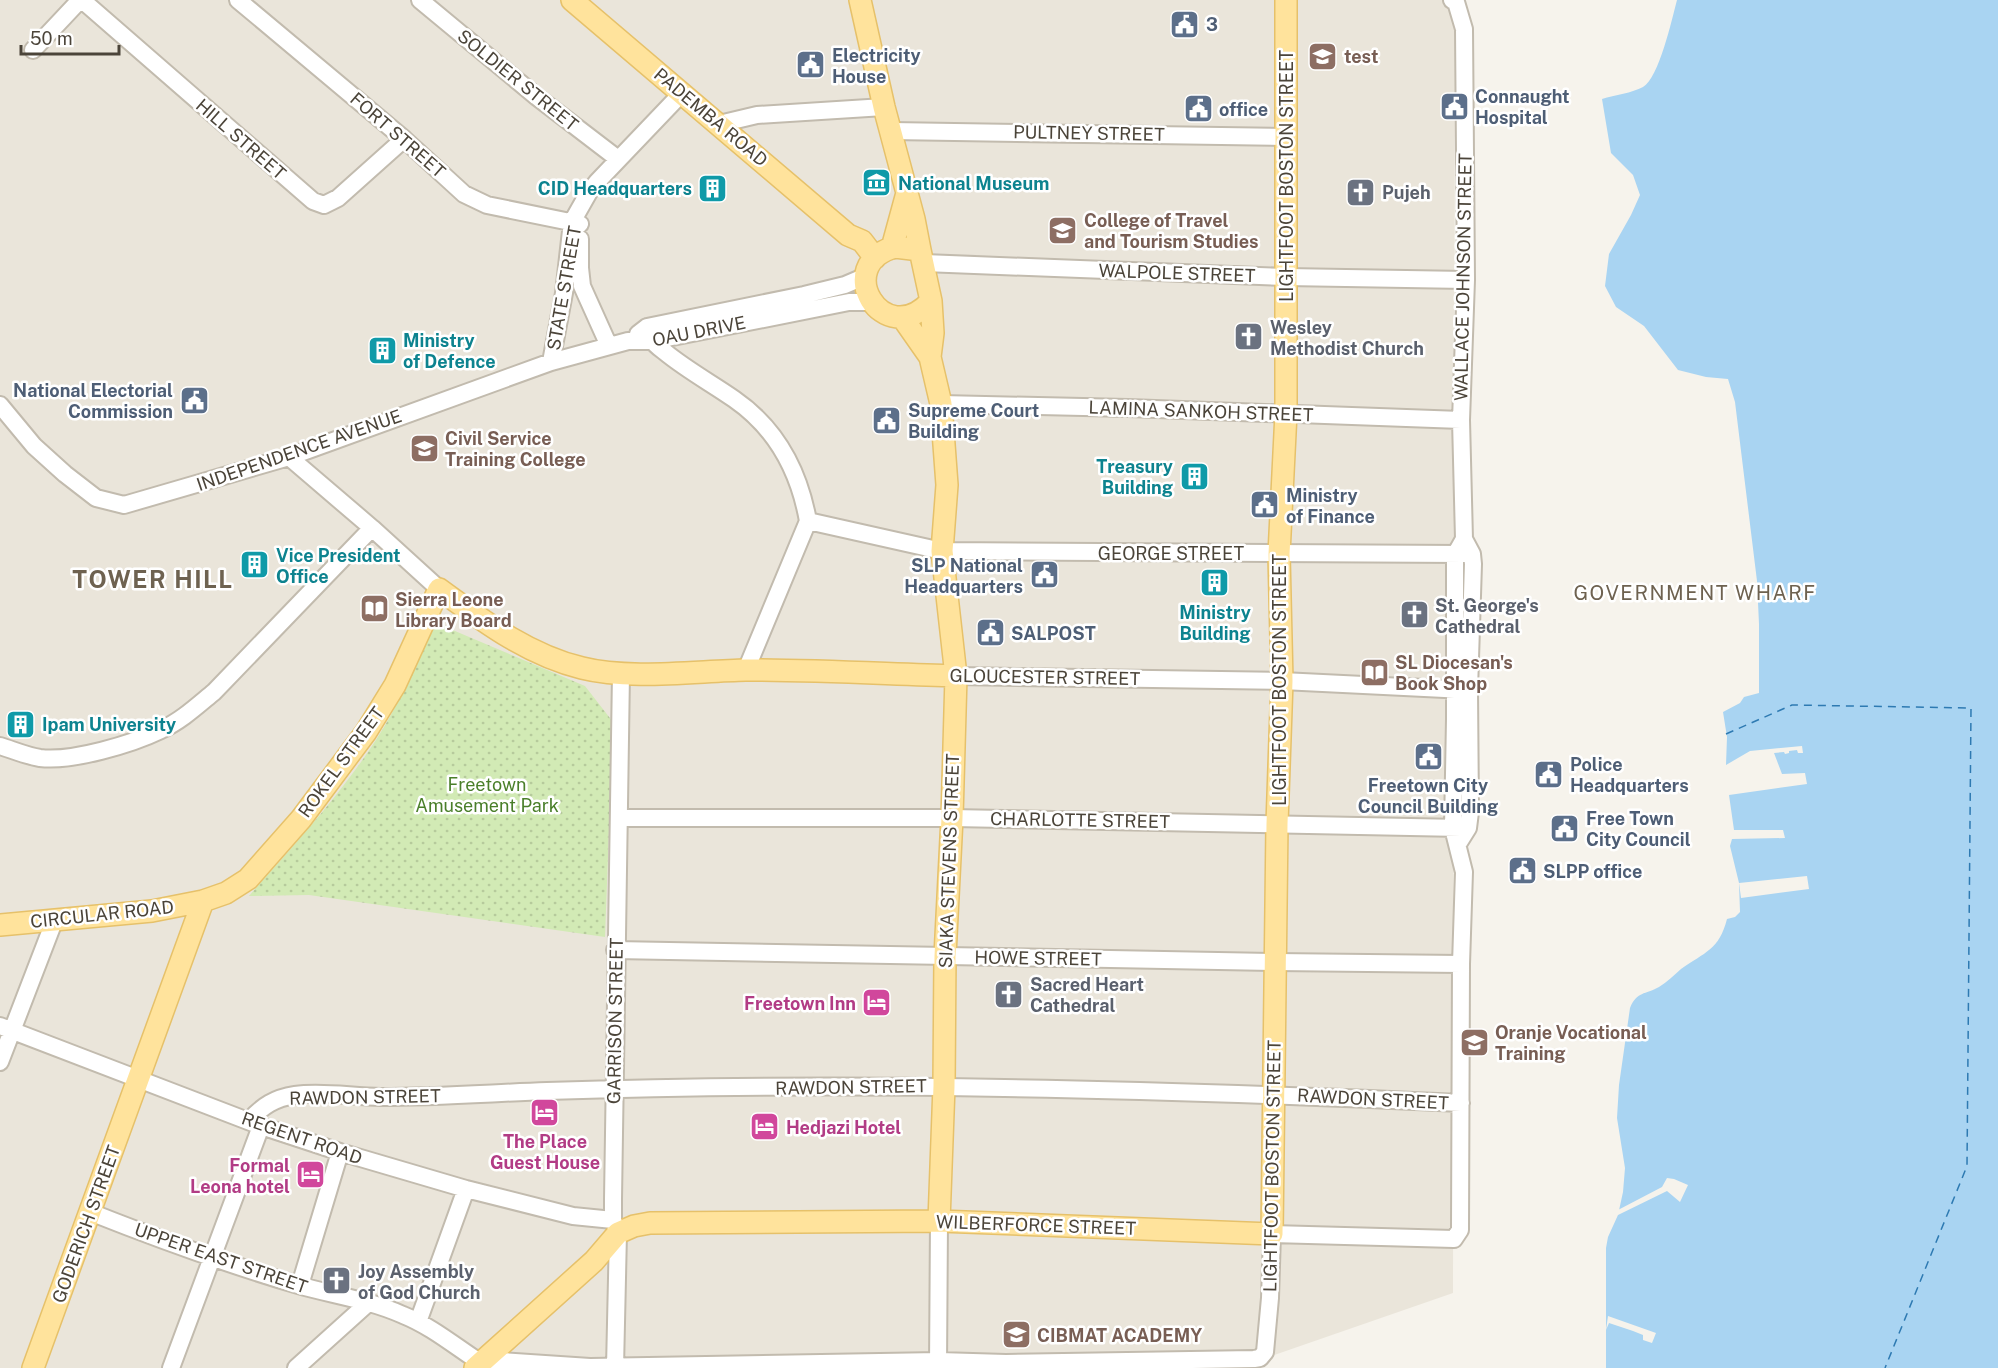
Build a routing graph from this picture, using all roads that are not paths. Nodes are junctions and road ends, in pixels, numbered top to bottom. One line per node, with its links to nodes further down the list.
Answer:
1 (81, 0): 8 (street); 14 (street, HILL STREET)
2 (238, 0): 14 (street, FORT STREET)
3 (420, 0): 15 (street, SOLDIER STREET)
4 (572, 0): 9 (main road, PADEMBA ROAD)
5 (860, 0): 10 (main road)
6 (1286, 0): 13 (main road, LIGHTFOOT BOSTON STREET)
7 (1452, 0): 21 (street, WALLACE JOHNSON STREET)
8 (33, 50)
9 (682, 93): 11 (main road, PADEMBA ROAD); 15 (street, STATE STREET)
10 (884, 107): 11 (street); 12 (main road)
11 (719, 124): 19 (main road, PADEMBA ROAD)
12 (891, 131): 13 (street, PULTNEY STREET); 16 (main road)
13 (1287, 137): 20 (main road, LIGHTFOOT BOSTON STREET)
14 (404, 139): 17 (street, FORT STREET)
15 (618, 159): 17 (street, STATE STREET)
16 (908, 193): 18 (main road); 19 (main road)
17 (577, 220): 27 (street, STATE STREET); 29 (street, STATE STREET)
18 (922, 256): 19 (main road); 20 (street, WALPOLE STREET); 22 (main road)
19 (879, 258): 23 (main road); 25 (street, OAU DRIVE)
20 (1286, 277): 21 (street, WALPOLE STREET); 32 (main road, LIGHTFOOT BOSTON STREET)
21 (1466, 280): 33 (street, WALLACE JOHNSON STREET)
22 (932, 301): 24 (main road); 28 (main road, SIAKA STEVENS STREET)
23 (871, 302): 24 (main road); 25 (street, OAU DRIVE)
24 (902, 317): 28 (main road, SIAKA STEVENS STREET)
25 (650, 334): 26 (street, OAU DRIVE); 35 (street)
26 (628, 341): 27 (street, INDEPENDENCE AVENUE)
27 (609, 346): 29 (street, INDEPENDENCE AVENUE)
28 (930, 357): 30 (main road, SIAKA STEVENS STREET)
29 (551, 362): 34 (street, INDEPENDENCE AVENUE)
30 (941, 404): 32 (street, LAMINA SANKOH STREET); 38 (main road, SIAKA STEVENS STREET)
31 (0, 405): 34 (street, INDEPENDENCE AVENUE)
32 (1286, 413): 33 (street, LAMINA SANKOH STREET); 39 (main road, LIGHTFOOT BOSTON STREET)
33 (1461, 420): 37 (street, WALLACE JOHNSON STREET)
34 (290, 457): 36 (street)
35 (808, 520): 38 (street, GEORGE STREET); 41 (street)
36 (372, 528): 40 (street); 46 (street)
37 (1464, 549): 39 (street, GEORGE STREET); 45 (street, WALLACE JOHNSON STREET)
38 (942, 551): 39 (street, GEORGE STREET); 43 (main road, SIAKA STEVENS STREET)
39 (1280, 554): 44 (main road, LIGHTFOOT BOSTON STREET)
40 (439, 589): 42 (main road, GLOUCESTER STREET); 51 (main road, ROKEL STREET)
41 (746, 670): 42 (main road, GLOUCESTER STREET); 43 (main road, GLOUCESTER STREET)
42 (621, 673): 47 (street, GARRISON STREET)
43 (957, 676): 44 (street, GLOUCESTER STREET); 48 (main road, SIAKA STEVENS STREET)
44 (1282, 681): 45 (street, GLOUCESTER STREET); 49 (main road, LIGHTFOOT BOSTON STREET)
45 (1461, 691): 50 (street, WALLACE JOHNSON STREET)
46 (0, 746)
47 (619, 818): 48 (street, CHARLOTTE STREET); 54 (street, GARRISON STREET)
48 (952, 818): 49 (street, CHARLOTTE STREET); 55 (main road, SIAKA STEVENS STREET)
49 (1277, 824): 50 (street, CHARLOTTE STREET); 56 (main road, LIGHTFOOT BOSTON STREET)
50 (1460, 834): 57 (street, WALLACE JOHNSON STREET)
51 (203, 901): 52 (main road, CIRCULAR ROAD); 60 (main road, GODERICH STREET)
52 (55, 919): 53 (main road, CIRCULAR ROAD); 58 (street)
53 (0, 925)
54 (615, 950): 55 (street, HOWE STREET); 62 (street, GARRISON STREET)
55 (945, 956): 56 (street, HOWE STREET); 61 (main road, SIAKA STEVENS STREET)
56 (1275, 962): 57 (street, HOWE STREET); 63 (main road, LIGHTFOOT BOSTON STREET)
57 (1461, 964): 64 (street, WALLACE JOHNSON STREET)
58 (5, 1028): 59 (street); 60 (street, REGENT ROAD)
59 (0, 1062)
60 (139, 1080): 65 (street, REGENT ROAD); 68 (main road, GODERICH STREET)
61 (944, 1086): 62 (street, RAWDON STREET); 63 (street, RAWDON STREET); 69 (main road, SIAKA STEVENS STREET)
62 (614, 1089): 65 (street, RAWDON STREET); 70 (street, GARRISON STREET)
63 (1273, 1094): 64 (street, RAWDON STREET); 71 (main road, LIGHTFOOT BOSTON STREET)
64 (1461, 1103): 72 (street, WALLACE JOHNSON STREET)
65 (255, 1124): 66 (street, REGENT ROAD); 73 (street)
66 (340, 1152): 67 (street, REGENT ROAD); 74 (street)
67 (466, 1189): 70 (street, REGENT ROAD); 76 (street)
68 (90, 1212): 73 (street, UPPER EAST STREET); 79 (main road, GODERICH STREET)
69 (939, 1221): 70 (main road, WILBERFORCE STREET); 71 (main road, WILBERFORCE STREET); 78 (street, SIAKA STEVENS STREET)
70 (616, 1226): 77 (main road); 82 (street, GARRISON STREET)
71 (1272, 1234): 72 (street, WILBERFORCE STREET); 78 (street, LIGHTFOOT BOSTON STREET)
72 (1454, 1239)
73 (212, 1258): 74 (street, UPPER EAST STREET); 80 (street)
74 (300, 1285): 75 (street, UPPER EAST STREET)
75 (367, 1304): 76 (street, UPPER EAST STREET); 81 (street)
76 (418, 1322): 77 (street, UPPER EAST STREET)
77 (481, 1364): 82 (street)
78 (939, 1364): 82 (street)
79 (33, 1368)
80 (171, 1368)
81 (296, 1368)
82 (615, 1368)

